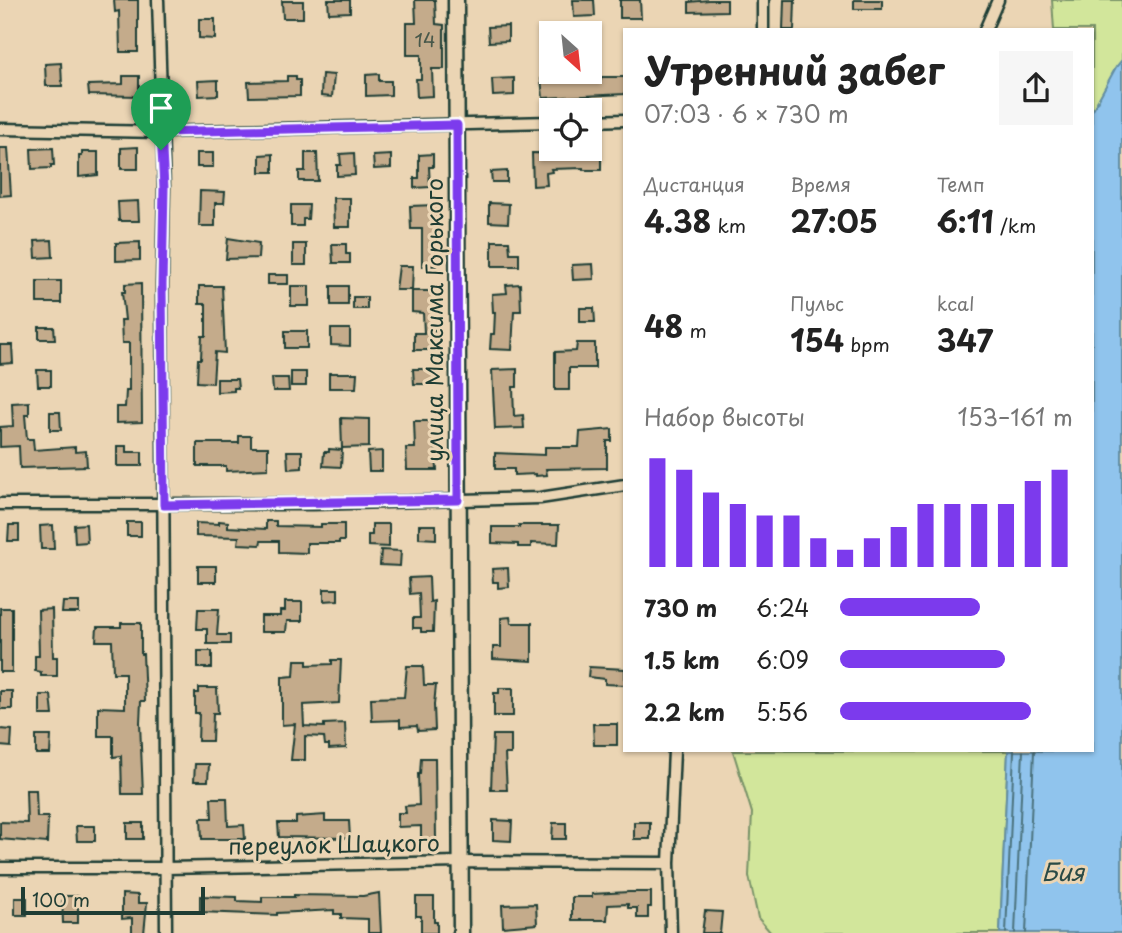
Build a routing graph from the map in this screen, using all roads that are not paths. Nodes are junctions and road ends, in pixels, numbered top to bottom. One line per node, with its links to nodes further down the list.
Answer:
1 (158, 0): 12 (street)
2 (456, 0): 10 (main road, улица Максима Горького)
3 (763, 0): 5 (street)
4 (998, 0): 6 (street)
5 (763, 28)
6 (986, 28)
7 (623, 120): 8 (street)
8 (602, 121)
9 (539, 122): 10 (street)
10 (457, 125): 12 (street); 14 (main road, улица Максима Горького)
11 (0, 129): 12 (street)
12 (161, 132): 16 (street)
13 (623, 485): 14 (street)
14 (458, 500): 16 (street); 18 (main road, улица Максима Горького)
15 (0, 504): 16 (street)
16 (164, 505): 21 (street)
17 (674, 752): 19 (street)
18 (460, 862): 19 (street, переулок Шацкого); 21 (street, переулок Шацкого); 23 (main road, улица Максима Горького)
19 (669, 863): 24 (street)
20 (0, 868): 21 (street, переулок Шацкого)
21 (166, 868): 22 (street)
22 (166, 933)
23 (461, 933)
24 (671, 933)

